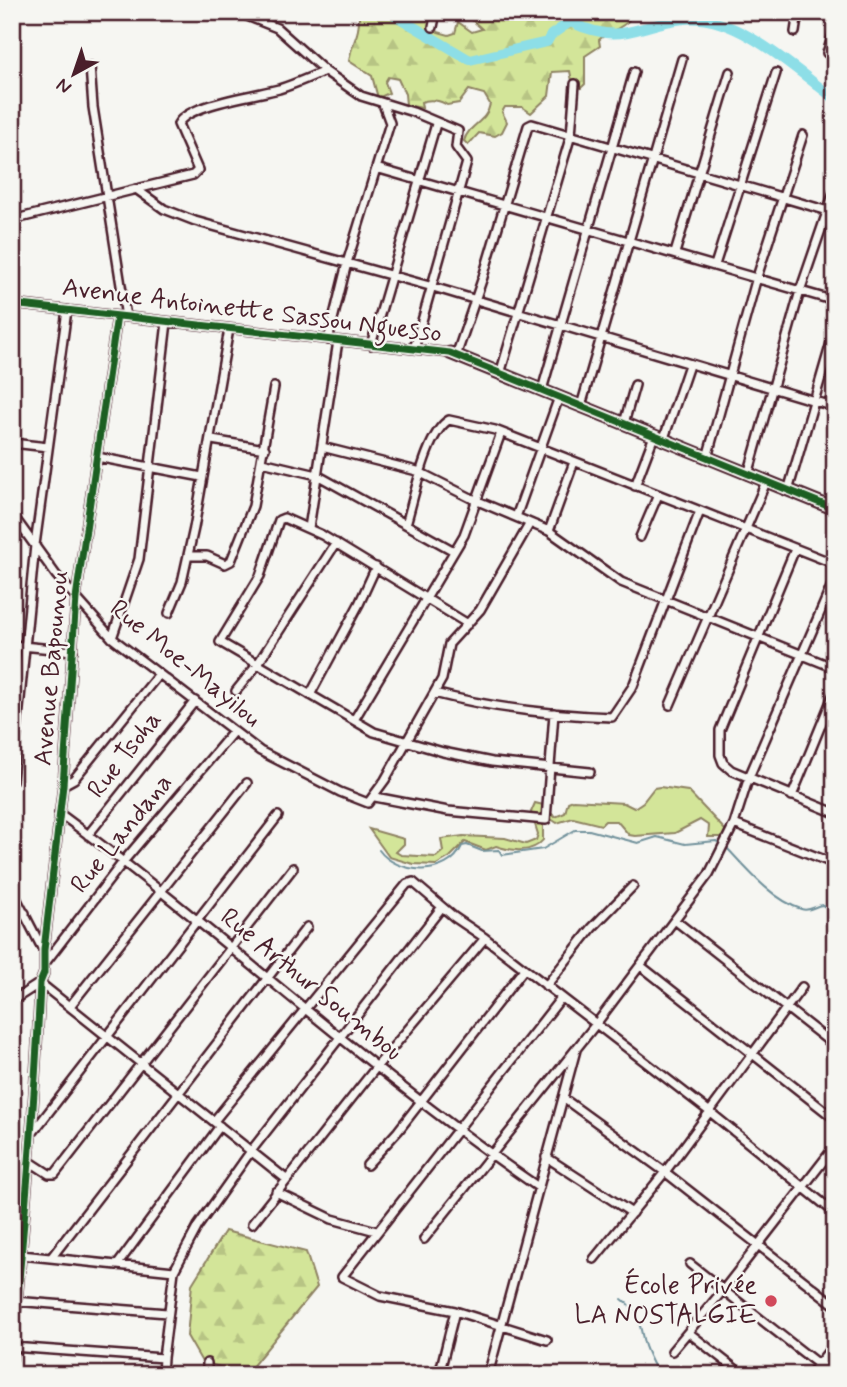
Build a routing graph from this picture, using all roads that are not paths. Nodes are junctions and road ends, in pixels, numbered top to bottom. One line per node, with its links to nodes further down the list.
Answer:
1 (237, 12): 10 (street)
2 (436, 12): 4 (street)
3 (799, 12): 6 (street)
4 (433, 27)
5 (835, 28): 7 (street)
6 (794, 32)
7 (827, 53)
8 (682, 59): 21 (street)
9 (90, 66): 30 (street)
10 (325, 71): 16 (street); 27 (street)
11 (634, 72): 20 (street)
12 (730, 72): 24 (street)
13 (776, 73): 26 (street)
14 (575, 84): 18 (street)
15 (12, 86): 23 (street)
16 (383, 104): 17 (street); 22 (street)
17 (436, 124): 25 (street); 29 (street)
18 (571, 135): 20 (street); 32 (street); 34 (street)
19 (803, 135): 31 (street)
20 (611, 147): 21 (street); 36 (street)
21 (652, 160): 24 (street); 37 (street)
22 (376, 168): 25 (street); 39 (street)
23 (12, 174)
24 (698, 174): 26 (street); 38 (street)
25 (420, 180): 29 (street); 41 (street)
26 (740, 186): 31 (street); 40 (street)
27 (136, 189): 30 (street); 39 (street)
28 (835, 189): 33 (street)
29 (458, 191): 32 (street); 43 (street)
30 (107, 195): 35 (street); 51 (street)
31 (781, 198): 33 (street); 42 (street)
32 (504, 205): 34 (street); 45 (street)
33 (831, 212): 44 (street)
34 (545, 216): 36 (street); 49 (street)
35 (12, 220)
36 (589, 228): 37 (street); 53 (street)
37 (630, 239): 38 (street); 56 (street)
38 (675, 253): 40 (street)
39 (346, 263): 41 (street); 57 (street)
40 (715, 264): 42 (street)
41 (391, 276): 43 (street); 59 (street)
42 (757, 277): 44 (street); 64 (street)
43 (433, 287): 45 (street); 60 (street)
44 (800, 290): 46 (street); 67 (street)
45 (475, 300): 49 (street); 61 (street)
46 (835, 301)
47 (12, 304): 48 (street, Avenue Antoinette Sassou Nguesso)
48 (67, 310): 50 (street, Avenue Antoinette Sassou Nguesso); 78 (street)
49 (519, 313): 53 (street); 63 (street)
50 (117, 316): 51 (street, Avenue Antoinette Sassou Nguesso); 82 (street, Avenue Bapounou)
51 (127, 317): 52 (street, Avenue Antoinette Sassou Nguesso)
52 (167, 322): 54 (street, Avenue Antoinette Sassou Nguesso); 86 (street)
53 (559, 325): 56 (street); 68 (street)
54 (229, 328): 57 (street, Avenue Antoinette Sassou Nguesso); 76 (street)
55 (835, 329): 70 (street)
56 (602, 338): 62 (street); 71 (street)
57 (328, 340): 58 (street, Avenue Antoinette Sassou Nguesso)
58 (338, 341): 59 (street, Avenue Antoinette Sassou Nguesso); 79 (street)
59 (372, 345): 60 (street, Avenue Antoinette Sassou Nguesso)
60 (414, 349): 61 (street, Avenue Antoinette Sassou Nguesso)
61 (453, 354): 63 (street, Avenue Antoinette Sassou Nguesso)
62 (689, 365): 64 (street); 75 (street)
63 (500, 374): 68 (street, Avenue Antoinette Sassou Nguesso)
64 (729, 375): 67 (street); 83 (street)
65 (635, 385): 73 (street)
66 (274, 387): 81 (street)
67 (772, 387): 70 (street); 89 (street)
68 (542, 390): 69 (street, Avenue Antoinette Sassou Nguesso)
69 (559, 397): 71 (street, Avenue Antoinette Sassou Nguesso); 80 (street)
70 (815, 400): 72 (street); 94 (street)
71 (581, 406): 73 (street, Avenue Antoinette Sassou Nguesso)
72 (835, 407)
73 (624, 423): 75 (street, Avenue Antoinette Sassou Nguesso)
74 (501, 433): 80 (street); 87 (street); 96 (street)
75 (658, 438): 83 (street, Avenue Antoinette Sassou Nguesso); 92 (street)
76 (212, 440): 81 (street); 90 (street)
77 (12, 443): 78 (street)
78 (48, 447): 108 (street)
79 (322, 447): 87 (street); 88 (street)
80 (540, 448): 85 (street); 100 (street)
81 (265, 449): 84 (street)
82 (97, 457): 86 (street); 116 (street, Avenue Bapounou)
83 (707, 458): 89 (street, Avenue Antoinette Sassou Nguesso)
84 (262, 462): 88 (street); 111 (street)
85 (574, 462): 92 (street); 105 (street)
86 (149, 466): 90 (street); 122 (street)
87 (421, 473): 96 (street); 102 (street)
88 (317, 475): 102 (street); 103 (street)
89 (748, 475): 91 (street, Avenue Antoinette Sassou Nguesso)
90 (202, 477): 111 (street)
91 (766, 482): 94 (street, Avenue Antoinette Sassou Nguesso); 104 (street)
92 (635, 486): 95 (street)
93 (835, 490): 97 (street)
94 (788, 491): 97 (street, Avenue Antoinette Sassou Nguesso)
95 (658, 495): 98 (street); 106 (street)
96 (478, 502): 100 (street); 110 (street)
97 (832, 508)
98 (700, 511): 104 (street); 117 (street)
99 (12, 514): 108 (street, Rue Moe-Mayilou)
100 (516, 517): 101 (street)
101 (530, 523): 105 (street); 120 (street)
102 (406, 524): 110 (street)
103 (309, 528): 107 (street); 127 (street)
104 (746, 529): 109 (street); 119 (street)
105 (549, 531): 117 (street)
106 (640, 537)
107 (336, 543): 113 (street); 127 (street)
108 (35, 545): 116 (street, Rue Moe-Mayilou); 124 (street)
109 (795, 549): 112 (street); 121 (street)
110 (454, 551): 115 (street)
111 (188, 556): 118 (street)
112 (835, 564)
113 (376, 567): 115 (street); 133 (street)
114 (835, 578): 126 (street)
115 (425, 597): 120 (street); 137 (street)
116 (76, 598): 122 (street, Rue Moe-Mayilou); 125 (street, Avenue Bapounou)
117 (666, 600): 119 (street); 136 (street)
118 (169, 612)
119 (708, 616): 121 (street); 135 (street)
120 (468, 624): 132 (street)
121 (757, 637): 126 (street); 142 (street)
122 (112, 638): 129 (street, Rue Moe-Mayilou)
123 (12, 645): 124 (street)
124 (25, 647): 125 (street); 143 (street)
125 (73, 651): 145 (street, Avenue Bapounou)
126 (802, 655): 128 (street); 142 (street)
127 (257, 665): 130 (street); 133 (street)
128 (835, 668)
129 (159, 674): 134 (street, Rue Moe-Mayilou); 145 (street)
130 (236, 691)
131 (835, 691): 146 (street)
132 (434, 693): 136 (street); 139 (street)
133 (310, 695): 137 (street)
134 (195, 701): 138 (street, Rue Moe-Mayilou); 152 (street, Rue Tsoha)
135 (670, 705)
136 (554, 713): 140 (street)
137 (354, 720): 139 (street)
138 (233, 732): 147 (street, Rue Moe-Mayilou); 153 (street, Rue Landana)
139 (405, 742): 140 (street); 147 (street)
140 (550, 768): 141 (street); 147 (street, Rue Moe-Mayilou)
141 (590, 772)
142 (749, 777): 146 (street); 151 (street)
143 (12, 781)
144 (247, 783): 158 (street)
145 (63, 785): 148 (street, Avenue Bapounou)
146 (792, 796): 149 (street)
147 (371, 800)
148 (59, 813): 152 (street, Rue Arthur Soumbou); 167 (street, Avenue Bapounou)
149 (835, 813)
150 (278, 816): 161 (street)
151 (734, 824): 154 (street); 163 (street)
152 (88, 835): 153 (street, Rue Arthur Soumbou)
153 (124, 862): 158 (street, Rue Arthur Soumbou); 168 (street, Rue Landana)
154 (835, 864)
155 (293, 868): 166 (street)
156 (633, 886): 173 (street)
157 (12, 890): 160 (street)
158 (160, 891): 161 (street, Rue Arthur Soumbou); 177 (street)
159 (442, 907): 165 (street); 178 (street); 182 (street)
160 (25, 913): 162 (street); 167 (street)
161 (197, 919): 166 (street, Rue Arthur Soumbou); 181 (street)
162 (12, 920)
163 (676, 921): 169 (street); 179 (street)
164 (307, 927): 171 (street)
165 (485, 938): 170 (street); 187 (street)
166 (232, 948): 171 (street, Rue Arthur Soumbou); 186 (street)
167 (44, 950): 168 (street, Avenue Bapounou)
168 (45, 964): 172 (street, Avenue Bapounou)
169 (641, 966): 180 (street); 185 (street)
170 (524, 969): 173 (street); 190 (street)
171 (268, 976): 178 (street, Rue Arthur Soumbou); 188 (street)
172 (40, 984): 176 (street); 177 (street); 195 (street, Avenue Bapounou)
173 (546, 986): 175 (street)
174 (803, 987): 179 (street)
175 (561, 999): 180 (street); 194 (street)
176 (12, 1000)
177 (70, 1006): 181 (street)
178 (306, 1007): 182 (street, Rue Arthur Soumbou); 193 (street)
179 (785, 1009): 184 (street); 185 (street)
180 (596, 1024): 183 (street); 191 (street)
181 (106, 1034): 186 (street); 195 (street)
182 (342, 1036): 187 (street, Rue Arthur Soumbou); 197 (street)
183 (577, 1046): 189 (street); 198 (street)
184 (835, 1046)
185 (754, 1055): 191 (street); 192 (street)
186 (142, 1063): 188 (street); 200 (street)
187 (378, 1065): 190 (street, Rue Arthur Soumbou); 203 (street)
188 (178, 1093): 193 (street); 216 (street)
189 (563, 1098): 199 (street); 202 (street)
190 (420, 1101): 194 (street, Rue Arthur Soumbou); 201 (street)
191 (710, 1112): 202 (street); 205 (street)
192 (835, 1119)
193 (217, 1124): 197 (street); 218 (street)
194 (458, 1129): 198 (street, Rue Arthur Soumbou); 212 (street)
195 (34, 1131): 200 (street, Avenue Bapounou)
196 (835, 1146): 205 (street)
197 (251, 1151): 203 (street); 220 (street)
198 (490, 1154): 204 (street, Rue Arthur Soumbou); 213 (street)
199 (546, 1157): 204 (street); 209 (street)
200 (29, 1161): 208 (street, Avenue Bapounou)
201 (367, 1165)
202 (666, 1172): 209 (street); 214 (street)
203 (286, 1179): 206 (street)
204 (537, 1187): 226 (street)
205 (803, 1188): 210 (street); 214 (street)
206 (276, 1192): 211 (street); 212 (street)
207 (12, 1207): 208 (street)
208 (24, 1208): 215 (street, Avenue Bapounou)
209 (632, 1213): 217 (street)
210 (835, 1213)
211 (252, 1224)
212 (376, 1231): 224 (street)
213 (424, 1240)
214 (758, 1246): 221 (street); 223 (street)
215 (15, 1254): 216 (street); 222 (street, Avenue Bapounou)
216 (51, 1258): 218 (street)
217 (594, 1259)
218 (118, 1264): 220 (street)
219 (690, 1264): 221 (street)
220 (174, 1271): 225 (street)
221 (724, 1289): 227 (street); 235 (street)
222 (14, 1301): 225 (street); 230 (street, Avenue Bapounou)
223 (835, 1305)
224 (455, 1311): 226 (street); 238 (street)
225 (167, 1313): 233 (street)
226 (502, 1324): 228 (street); 239 (street)
227 (688, 1332): 231 (street); 240 (street)
228 (547, 1340)
229 (835, 1343): 235 (street)
230 (13, 1347): 232 (street, Avenue Bapounou); 233 (street)
231 (672, 1351)
232 (12, 1358)
233 (163, 1358): 236 (street)
234 (207, 1363): 237 (street)
235 (818, 1364): 241 (street); 242 (street)
236 (162, 1375)
237 (207, 1375)
238 (439, 1375)
239 (488, 1375)
240 (743, 1375)
241 (810, 1375)
242 (832, 1375)

